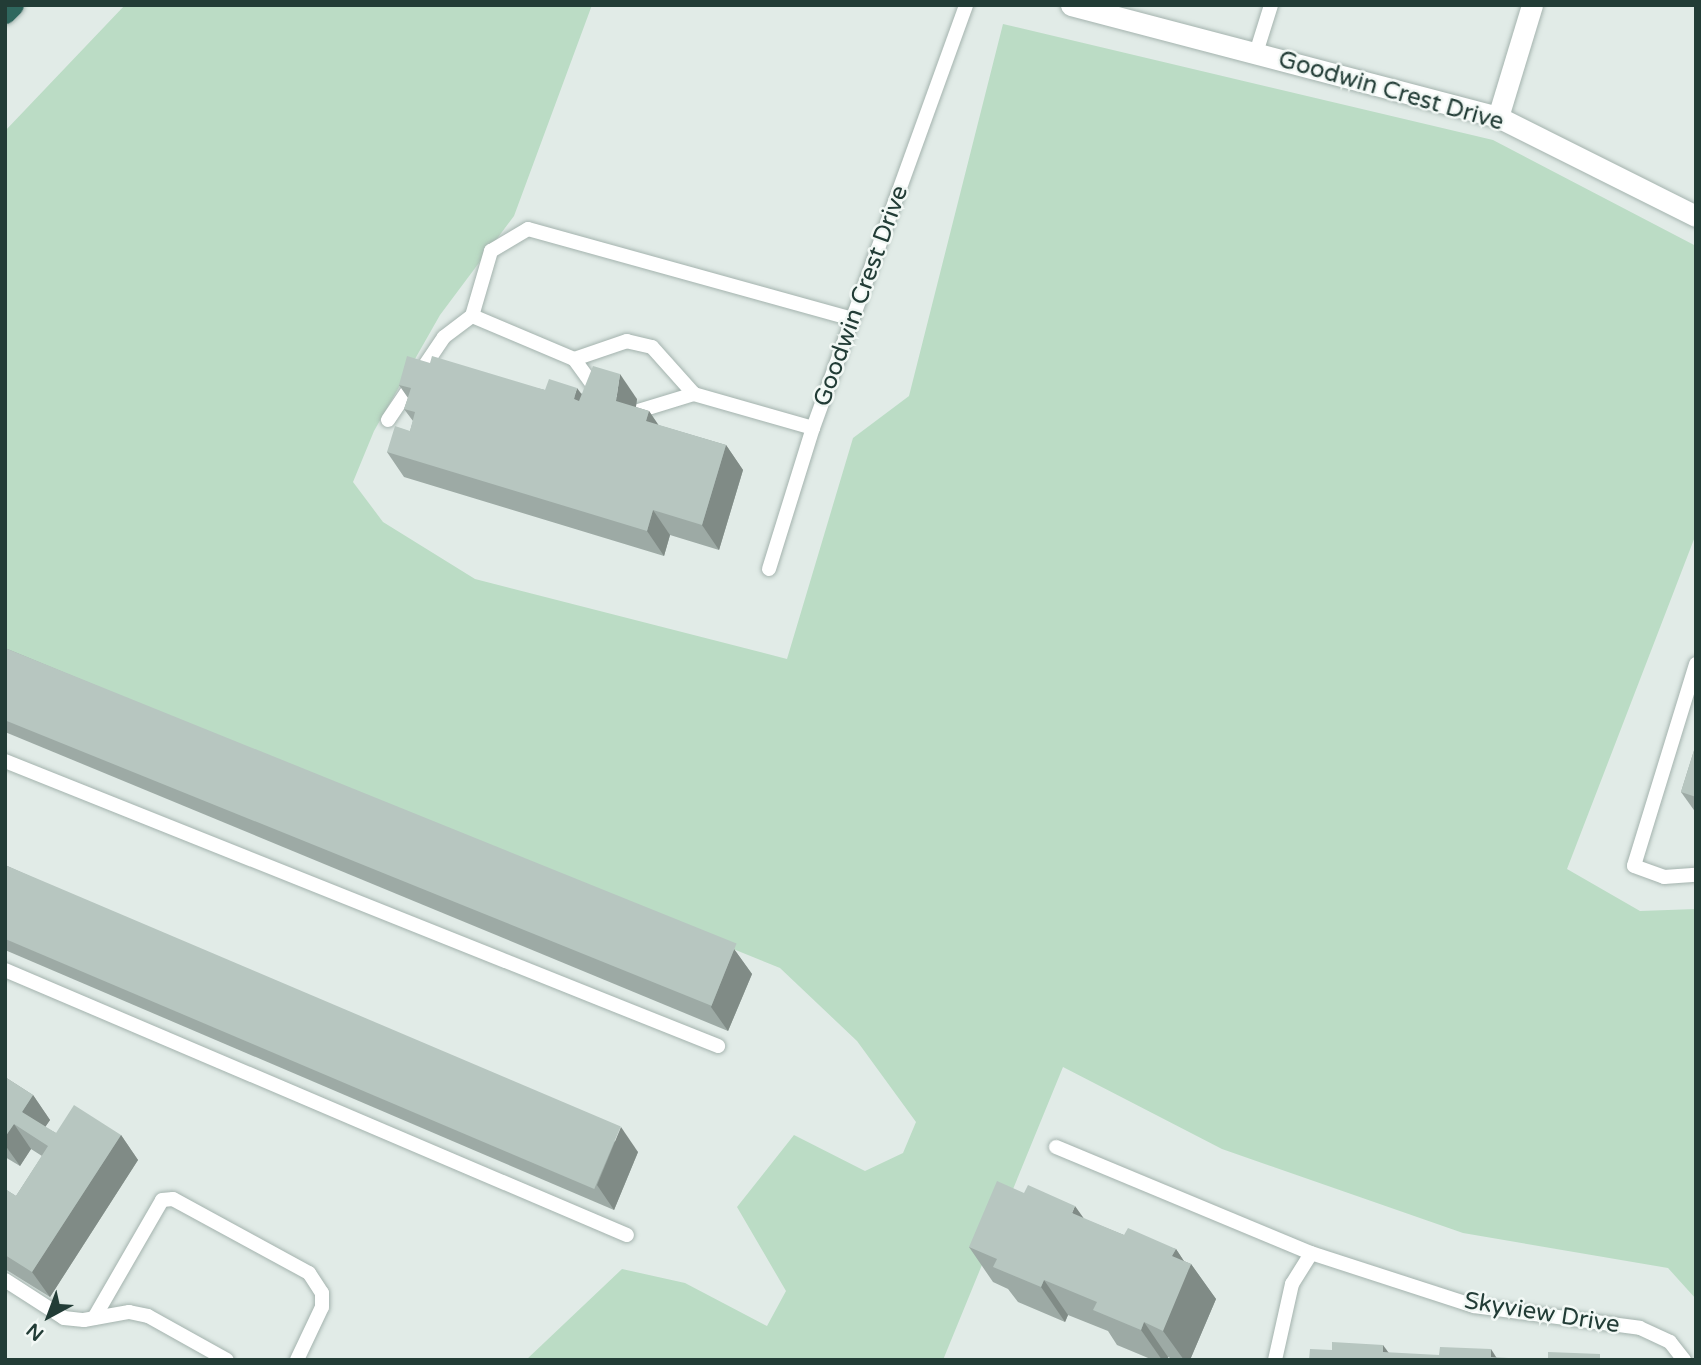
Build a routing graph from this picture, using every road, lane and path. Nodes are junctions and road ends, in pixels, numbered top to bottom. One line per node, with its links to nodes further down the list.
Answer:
1 (13, 5): 6 (highway)
2 (966, 5): 11 (lane, Goodwin Crest Drive)
3 (1071, 5): 7 (street, Goodwin Crest Drive)
4 (1271, 5): 7 (lane)
5 (1532, 5): 8 (street)
6 (5, 13)
7 (1256, 54): 8 (street, Goodwin Crest Drive)
8 (1498, 117): 9 (street, Goodwin Crest Drive)
9 (1696, 216)
10 (472, 316): 11 (lane); 12 (lane); 16 (lane)
11 (852, 319): 17 (lane, Goodwin Crest Drive)
12 (574, 359): 13 (lane); 14 (lane)
13 (694, 394): 15 (lane); 17 (lane)
14 (606, 403)
15 (635, 412)
16 (388, 420)
17 (813, 428): 18 (lane, Goodwin Crest Drive)
18 (768, 569)
19 (1696, 664): 21 (lane)
20 (5, 761): 23 (lane)
21 (1696, 874)
22 (5, 970): 25 (lane)
23 (718, 1046)
24 (1056, 1147): 26 (lane, Skyview Drive)
25 (627, 1236)
26 (1311, 1252): 31 (lane); 32 (lane, Skyview Drive)
27 (5, 1280): 28 (lane)
28 (94, 1318): 29 (lane); 30 (lane)
29 (227, 1360)
30 (297, 1360)
31 (1275, 1360)
32 (1684, 1360)

